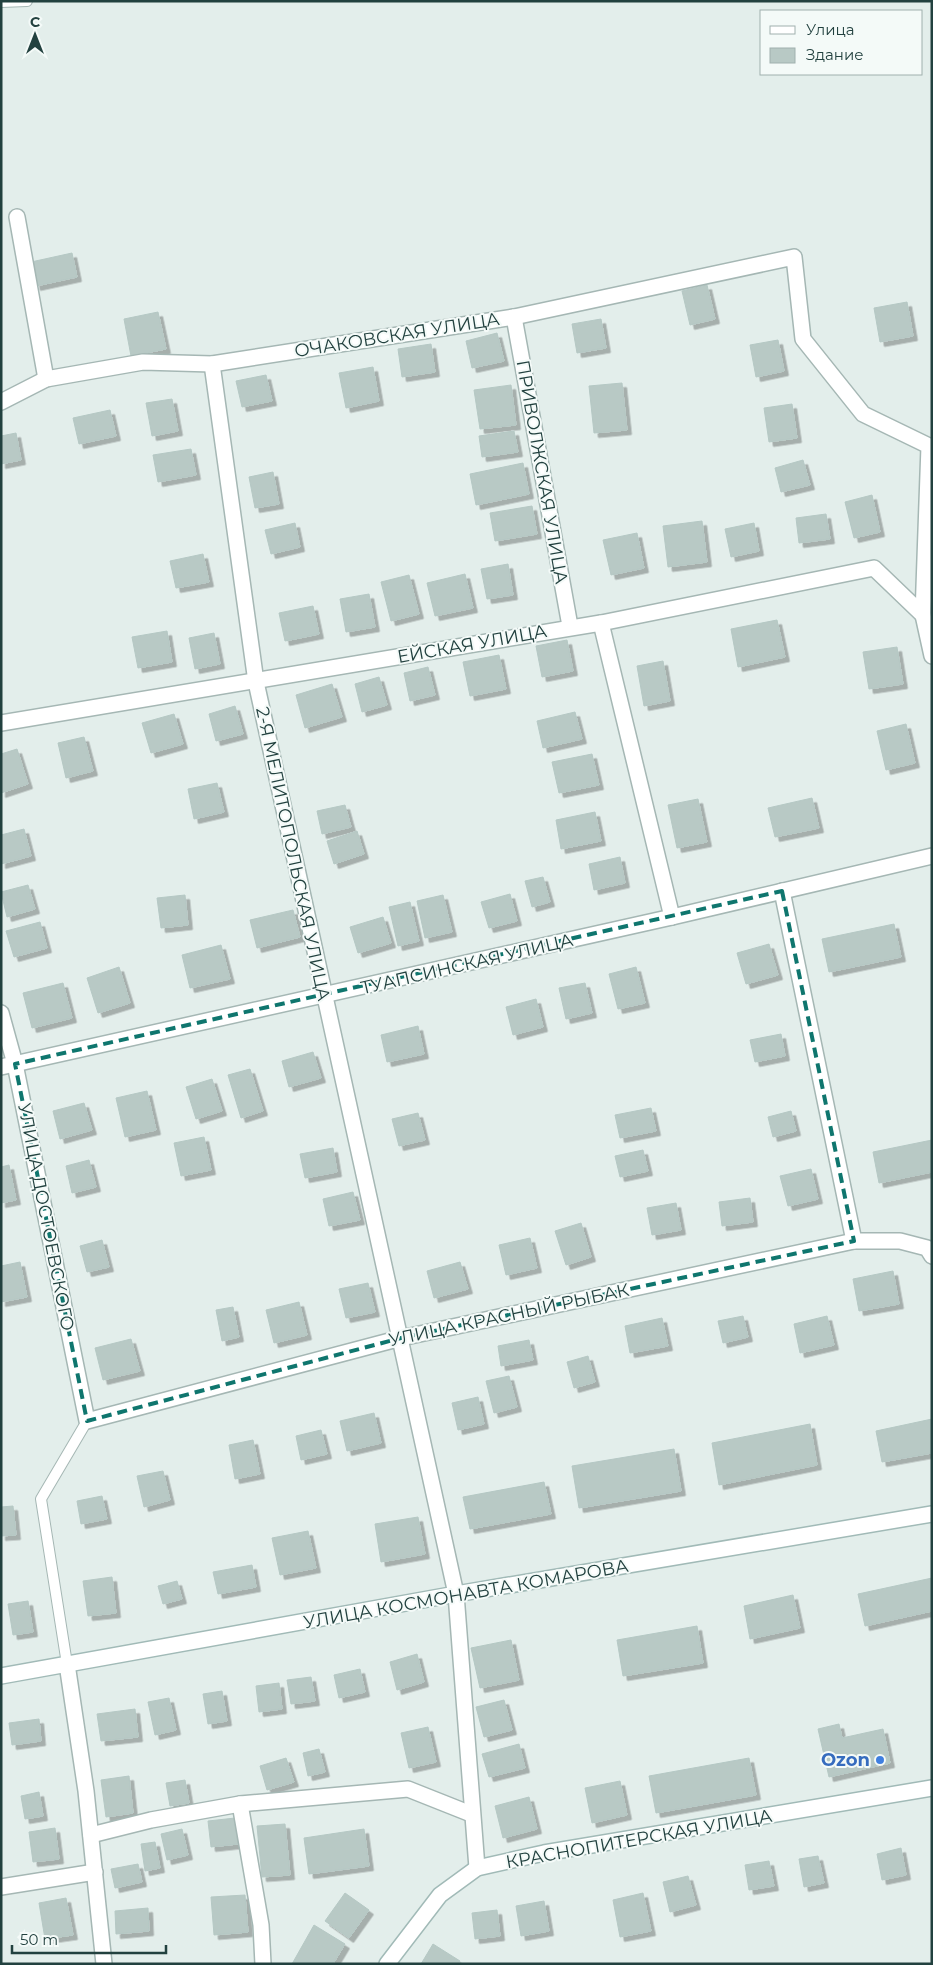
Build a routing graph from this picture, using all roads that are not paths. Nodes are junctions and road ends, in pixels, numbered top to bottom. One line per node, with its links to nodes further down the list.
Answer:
1 (26, 1): 2 (lane)
2 (1, 2)
3 (17, 217): 6 (street)
4 (514, 317): 5 (street, ОЧАКОВСКАЯ УЛИЦА); 8 (street, ОЧАКОВСКАЯ УЛИЦА); 10 (street, ПРИВОЛЖСКАЯ УЛИЦА)
5 (212, 364): 6 (street, ОЧАКОВСКАЯ УЛИЦА); 12 (street, 2-Я МЕЛИТОПОЛЬСКАЯ УЛИЦА)
6 (46, 379): 7 (street, ОЧАКОВСКАЯ УЛИЦА)
7 (1, 402)
8 (923, 615): 9 (street, ЕЙСКАЯ УЛИЦА); 11 (street)
9 (601, 623): 10 (street, ЕЙСКАЯ УЛИЦА); 16 (street)
10 (570, 626): 12 (street, ЕЙСКАЯ УЛИЦА)
11 (932, 656)
12 (256, 682): 13 (street, ЕЙСКАЯ УЛИЦА); 17 (street, 2-Я МЕЛИТОПОЛЬСКАЯ УЛИЦА)
13 (1, 723)
14 (932, 856): 15 (street, ТУАПСИНСКАЯ УЛИЦА)
15 (782, 891): 16 (street, ТУАПСИНСКАЯ УЛИЦА); 20 (street)
16 (672, 917): 17 (street, ТУАПСИНСКАЯ УЛИЦА)
17 (323, 997): 19 (street, ТУАПСИНСКАЯ УЛИЦА); 22 (street, 2-Я МЕЛИТОПОЛЬСКАЯ УЛИЦА)
18 (1, 1013): 19 (street, УЛИЦА ДОСТОЕВСКОГО)
19 (8, 1066): 23 (street, УЛИЦА ДОСТОЕВСКОГО)
20 (854, 1242): 21 (street, УЛИЦА КРАСНЫЙ РЫБАК); 22 (street, УЛИЦА КРАСНЫЙ РЫБАК)
21 (932, 1256)
22 (401, 1338): 23 (street, УЛИЦА КРАСНЫЙ РЫБАК); 25 (street, 2-Я МЕЛИТОПОЛЬСКАЯ УЛИЦА)
23 (87, 1421): 26 (lane)
24 (932, 1514): 25 (street, УЛИЦА КОСМОНАВТА КОМАРОВА)
25 (456, 1594): 26 (street, УЛИЦА КОСМОНАВТА КОМАРОВА); 30 (street, 2-Я МЕЛИТОПОЛЬСКАЯ УЛИЦА)
26 (67, 1664): 27 (street, УЛИЦА КОСМОНАВТА КОМАРОВА); 31 (street)
27 (1, 1676)
28 (932, 1788): 32 (street, КРАСНОПИТЕРСКАЯ УЛИЦА)
29 (240, 1804): 30 (street); 31 (street); 36 (street)
30 (471, 1814): 32 (street, 2-Я МЕЛИТОПОЛЬСКАЯ УЛИЦА)
31 (91, 1835): 33 (street)
32 (477, 1868): 37 (street, КРАСНОПИТЕРСКАЯ УЛИЦА)
33 (95, 1872): 34 (street); 35 (street)
34 (1, 1886)
35 (104, 1964)
36 (263, 1964)
37 (387, 1964)

